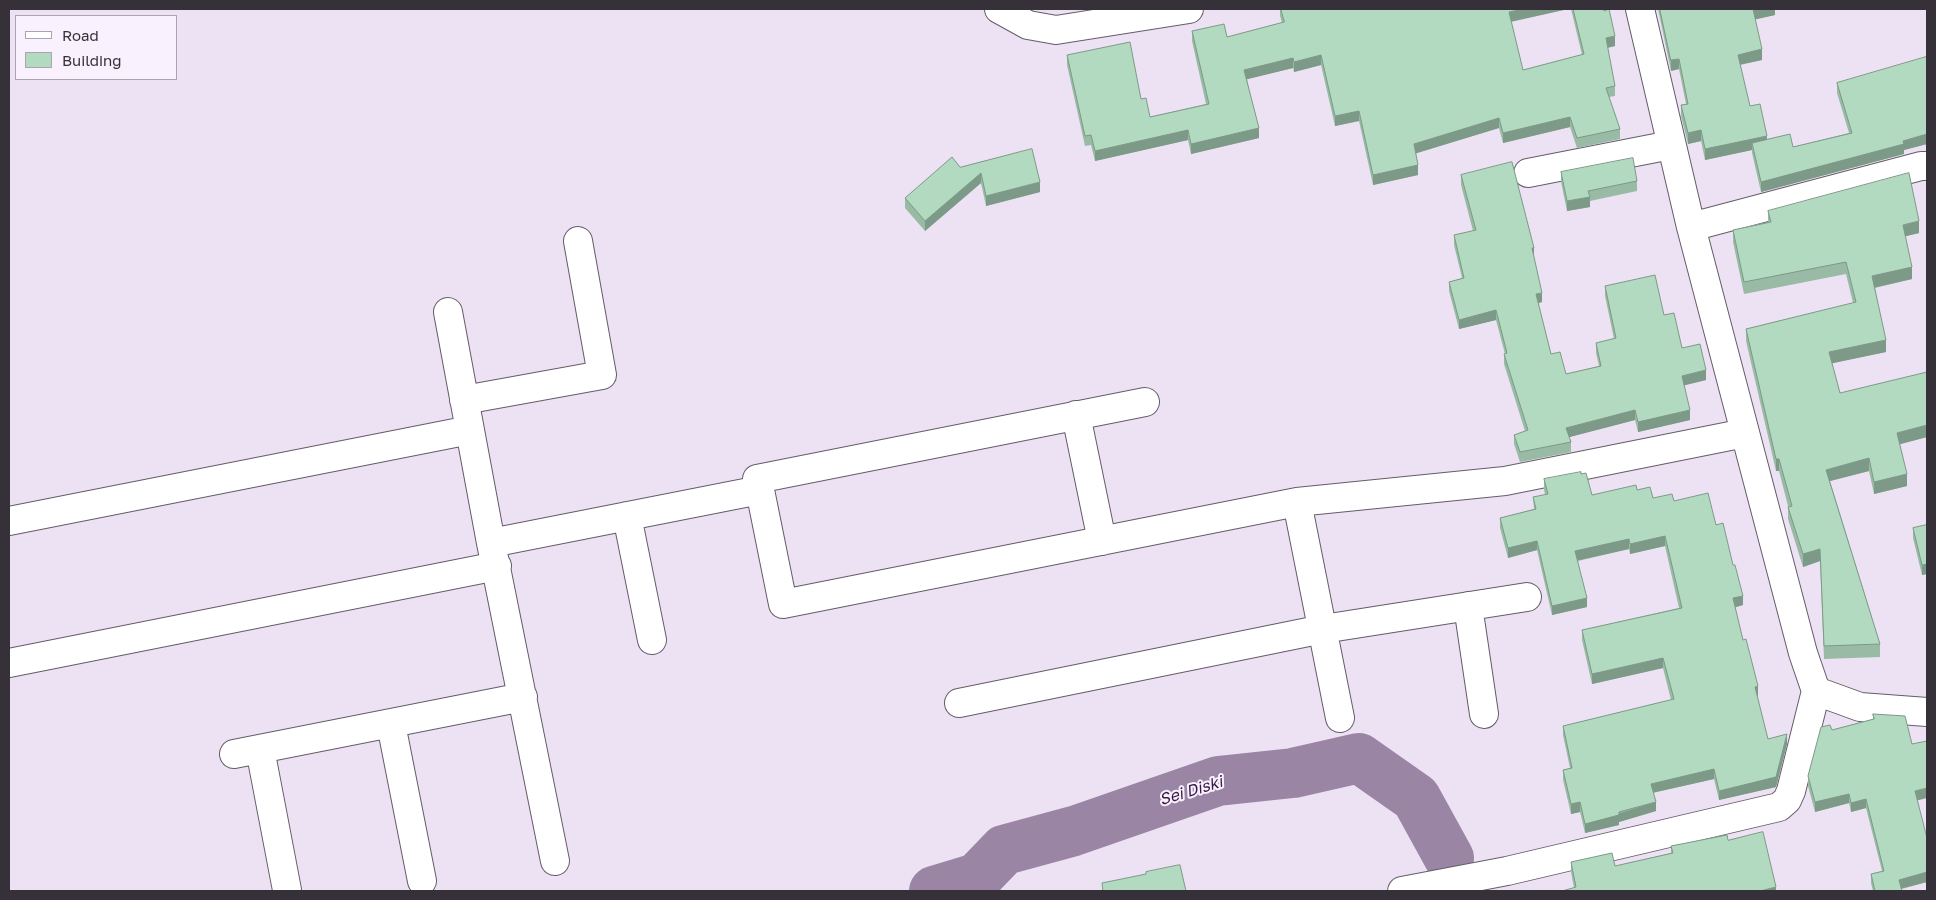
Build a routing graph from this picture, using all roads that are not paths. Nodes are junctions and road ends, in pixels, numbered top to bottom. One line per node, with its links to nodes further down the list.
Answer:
1 (998, 9): 2 (street)
2 (1189, 9)
3 (1640, 9): 4 (street)
4 (1671, 145): 6 (street); 7 (street)
5 (1927, 166): 7 (street)
6 (1528, 172)
7 (1691, 227): 14 (street)
8 (578, 241): 10 (street)
9 (448, 312): 10 (street)
10 (464, 400): 13 (street)
11 (1145, 402): 12 (street)
12 (1076, 415): 15 (street); 19 (street)
13 (470, 430): 18 (street); 20 (street)
14 (1745, 433): 16 (street); 26 (street)
15 (760, 490): 17 (street); 19 (street)
16 (1297, 502): 19 (street); 23 (street)
17 (627, 516): 20 (street); 24 (street)
18 (9, 521)
19 (1102, 541)
20 (494, 555): 25 (street); 27 (street)
21 (1527, 597): 22 (street)
22 (1468, 606): 23 (street); 30 (street)
23 (1323, 630): 28 (street); 31 (street)
24 (652, 640)
25 (9, 663)
26 (1816, 691): 29 (street); 36 (street)
27 (523, 697): 32 (street); 33 (street)
28 (959, 703)
29 (1927, 712)
30 (1484, 714)
31 (1340, 718)
32 (391, 724): 34 (street); 35 (street)
33 (556, 861)
34 (422, 881)
35 (287, 890)
36 (1402, 891)

